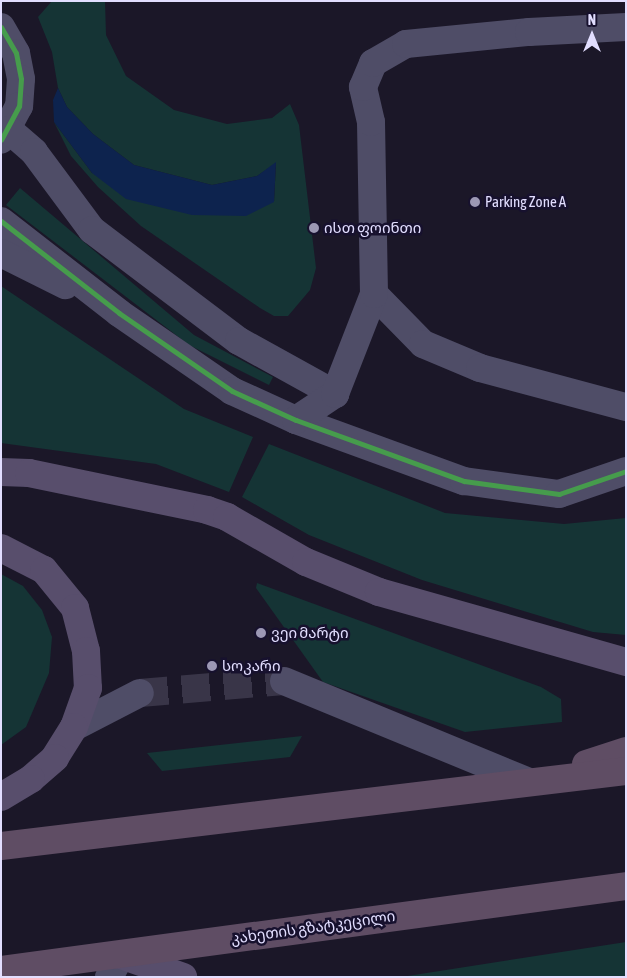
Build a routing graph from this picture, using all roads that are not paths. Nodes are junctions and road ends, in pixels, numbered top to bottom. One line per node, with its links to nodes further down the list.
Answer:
1 (1, 27): 3 (street)
2 (626, 27): 6 (street)
3 (5, 135): 8 (street)
4 (1, 220): 7 (street)
5 (1, 253): 7 (street)
6 (374, 294): 8 (street); 9 (street)
7 (119, 313): 10 (street)
8 (335, 394): 10 (street)
9 (626, 407)
10 (296, 420): 11 (street)
11 (626, 471)
12 (1, 472): 14 (main road)
13 (1, 548): 17 (main road)
14 (626, 662)
15 (284, 681): 20 (street)
16 (140, 693): 17 (street)
17 (74, 727): 21 (main road)
18 (626, 751): 20 (highway)
19 (626, 771): 20 (highway)
20 (529, 782): 22 (highway)
21 (1, 798)
22 (1, 846)
23 (626, 886): 24 (highway, კახეთის გზატკეცილი)
24 (115, 966): 25 (highway, კახეთის გზატკეცილი); 26 (main road)
25 (1, 970)
26 (183, 977)

